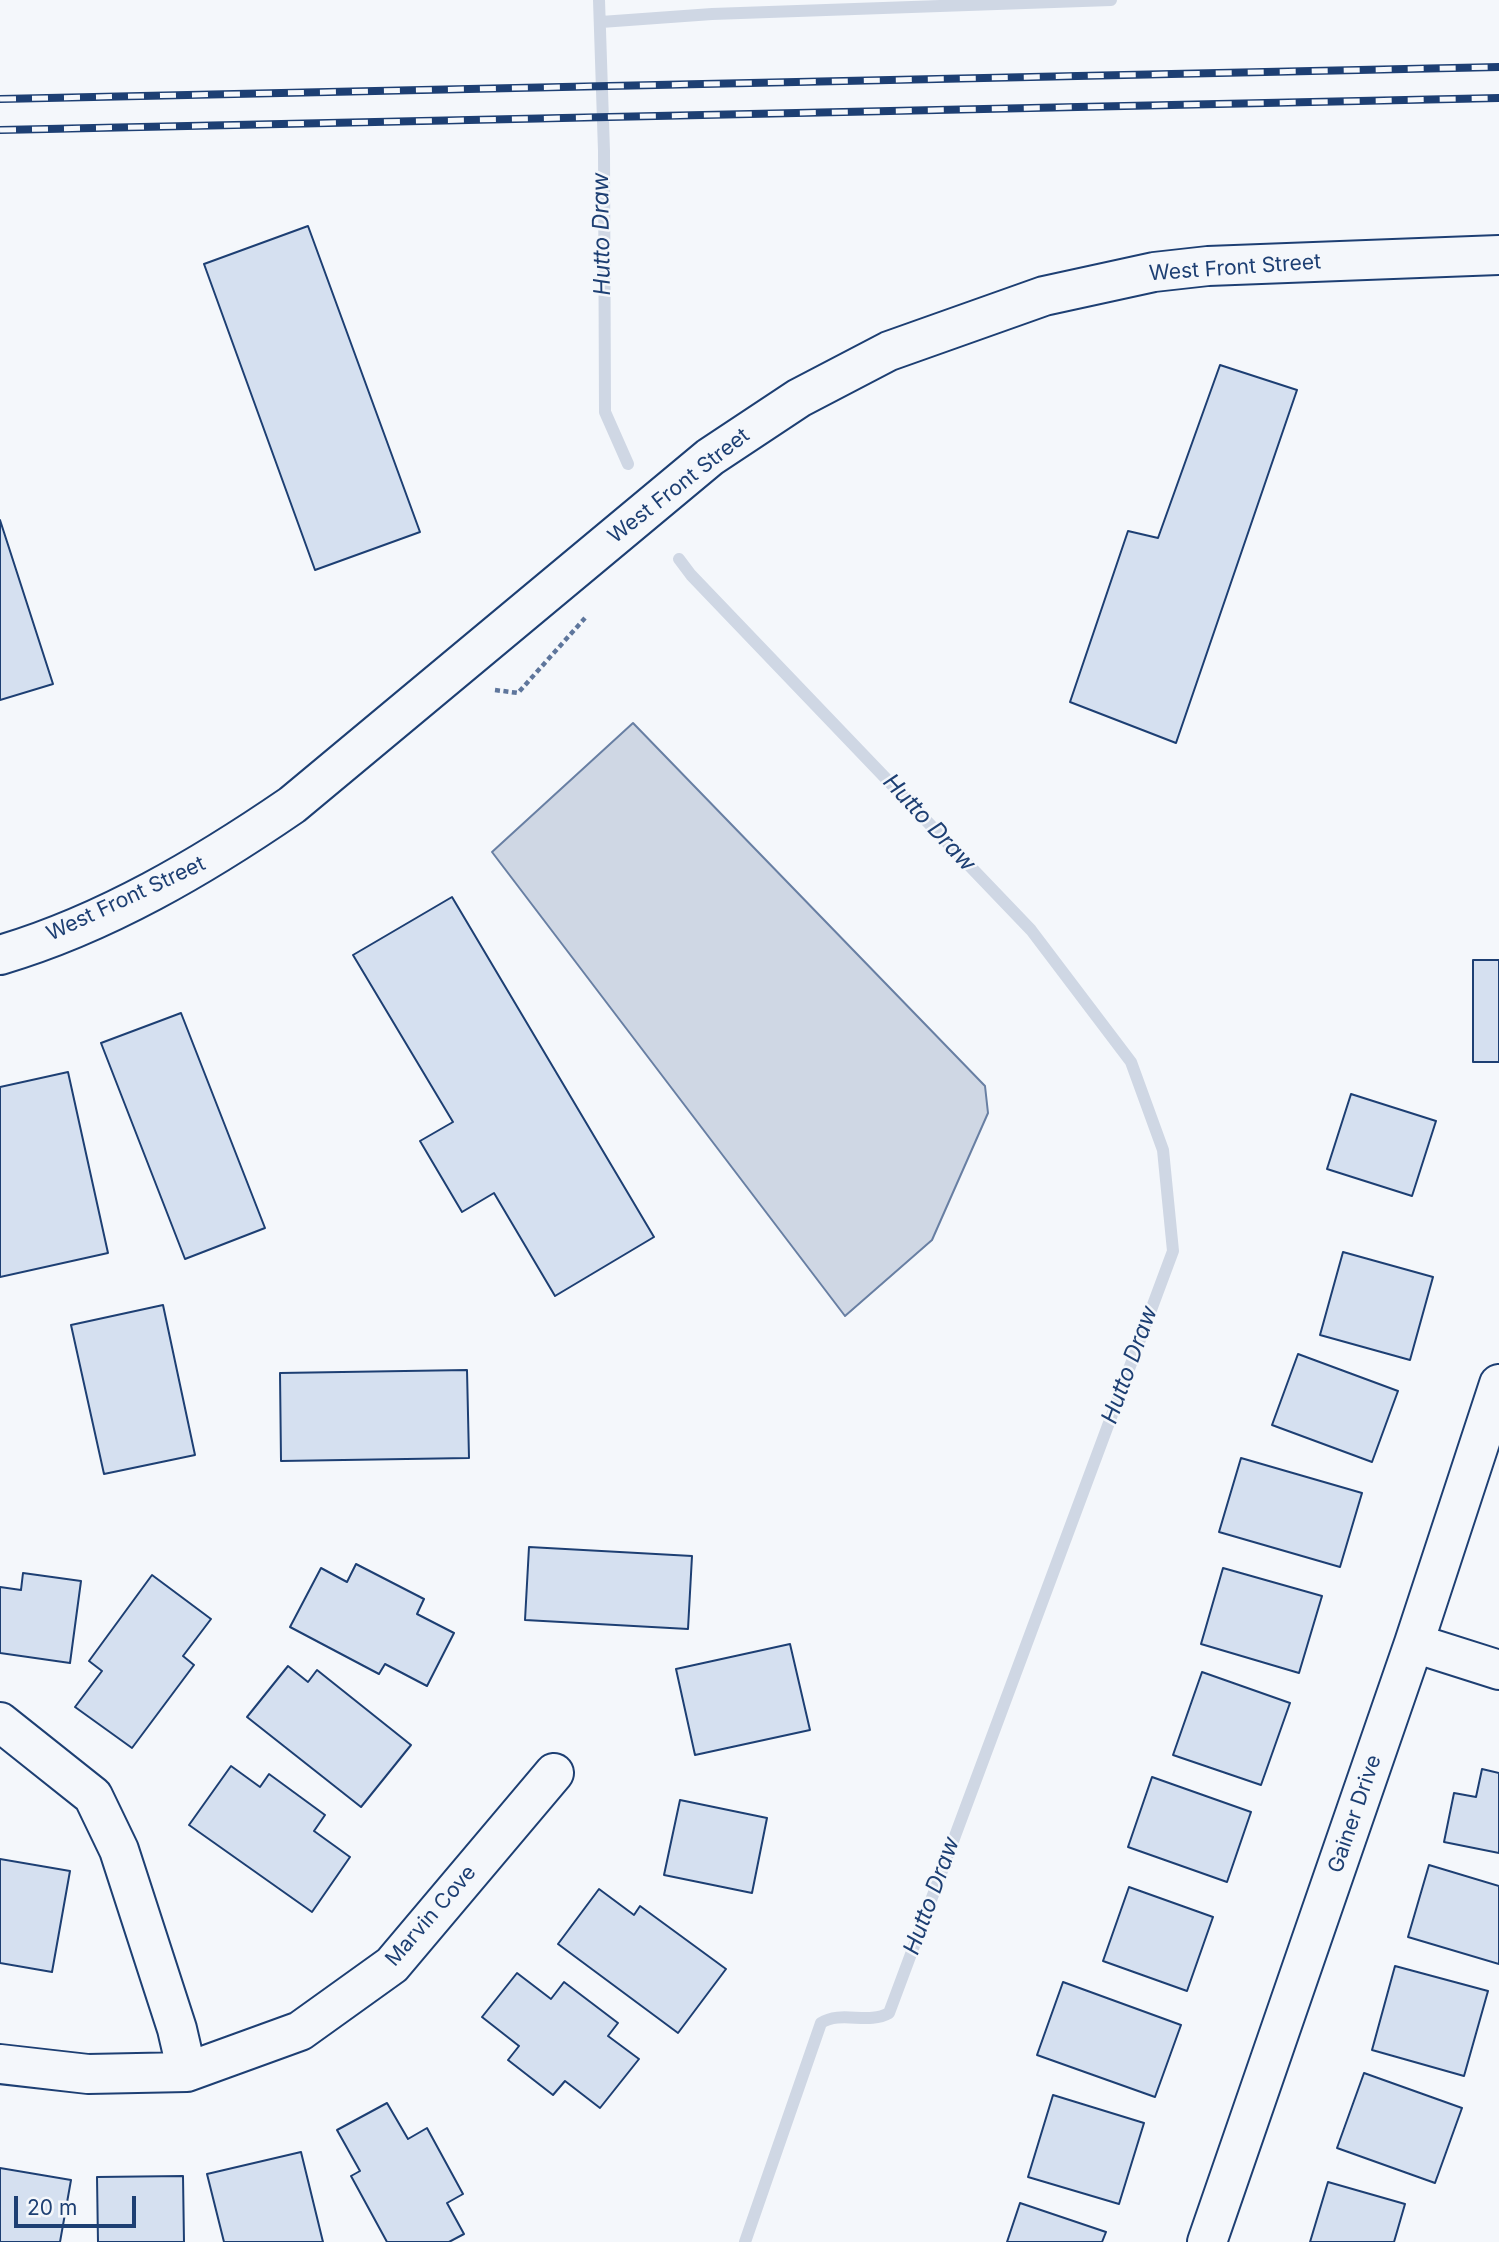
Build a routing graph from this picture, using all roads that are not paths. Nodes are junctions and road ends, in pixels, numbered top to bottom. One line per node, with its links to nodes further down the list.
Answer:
1 (1499, 256): 2 (street, West Front Street)
2 (0, 955)
3 (1499, 1384): 4 (street, Gainer Drive)
4 (1414, 1643): 5 (street); 10 (street, Gainer Drive)
5 (1499, 1670)
6 (0, 1722): 9 (street)
7 (554, 1773): 9 (street, Marvin Cove)
8 (0, 2064): 9 (street, Marvin Cove)
9 (187, 2072)
10 (1207, 2242)

